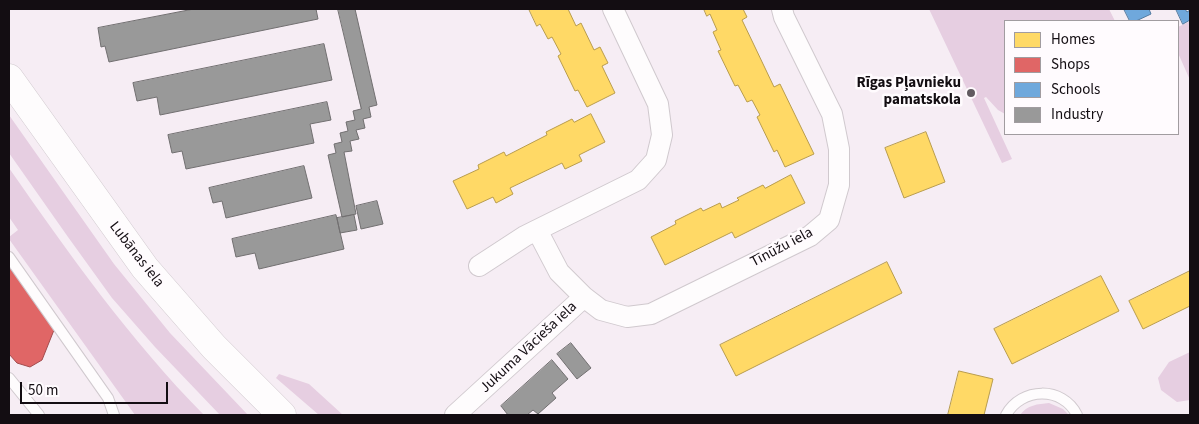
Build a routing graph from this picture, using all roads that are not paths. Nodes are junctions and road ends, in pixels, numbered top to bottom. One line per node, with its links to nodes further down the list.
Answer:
1 (613, 9): 4 (street)
2 (782, 9): 7 (street, Tīnūžu iela)
3 (11, 85): 11 (main road, Lubānas iela)
4 (537, 230): 6 (street); 7 (street, Jukuma Vācieša iela)
5 (9, 257): 10 (lane)
6 (479, 266)
7 (584, 297): 12 (street, Jukuma Vācieša iela)
8 (9, 378): 9 (lane)
9 (39, 415)
10 (114, 415)
11 (282, 415)
12 (455, 415)
13 (1006, 415): 14 (lane)
14 (1078, 415)

